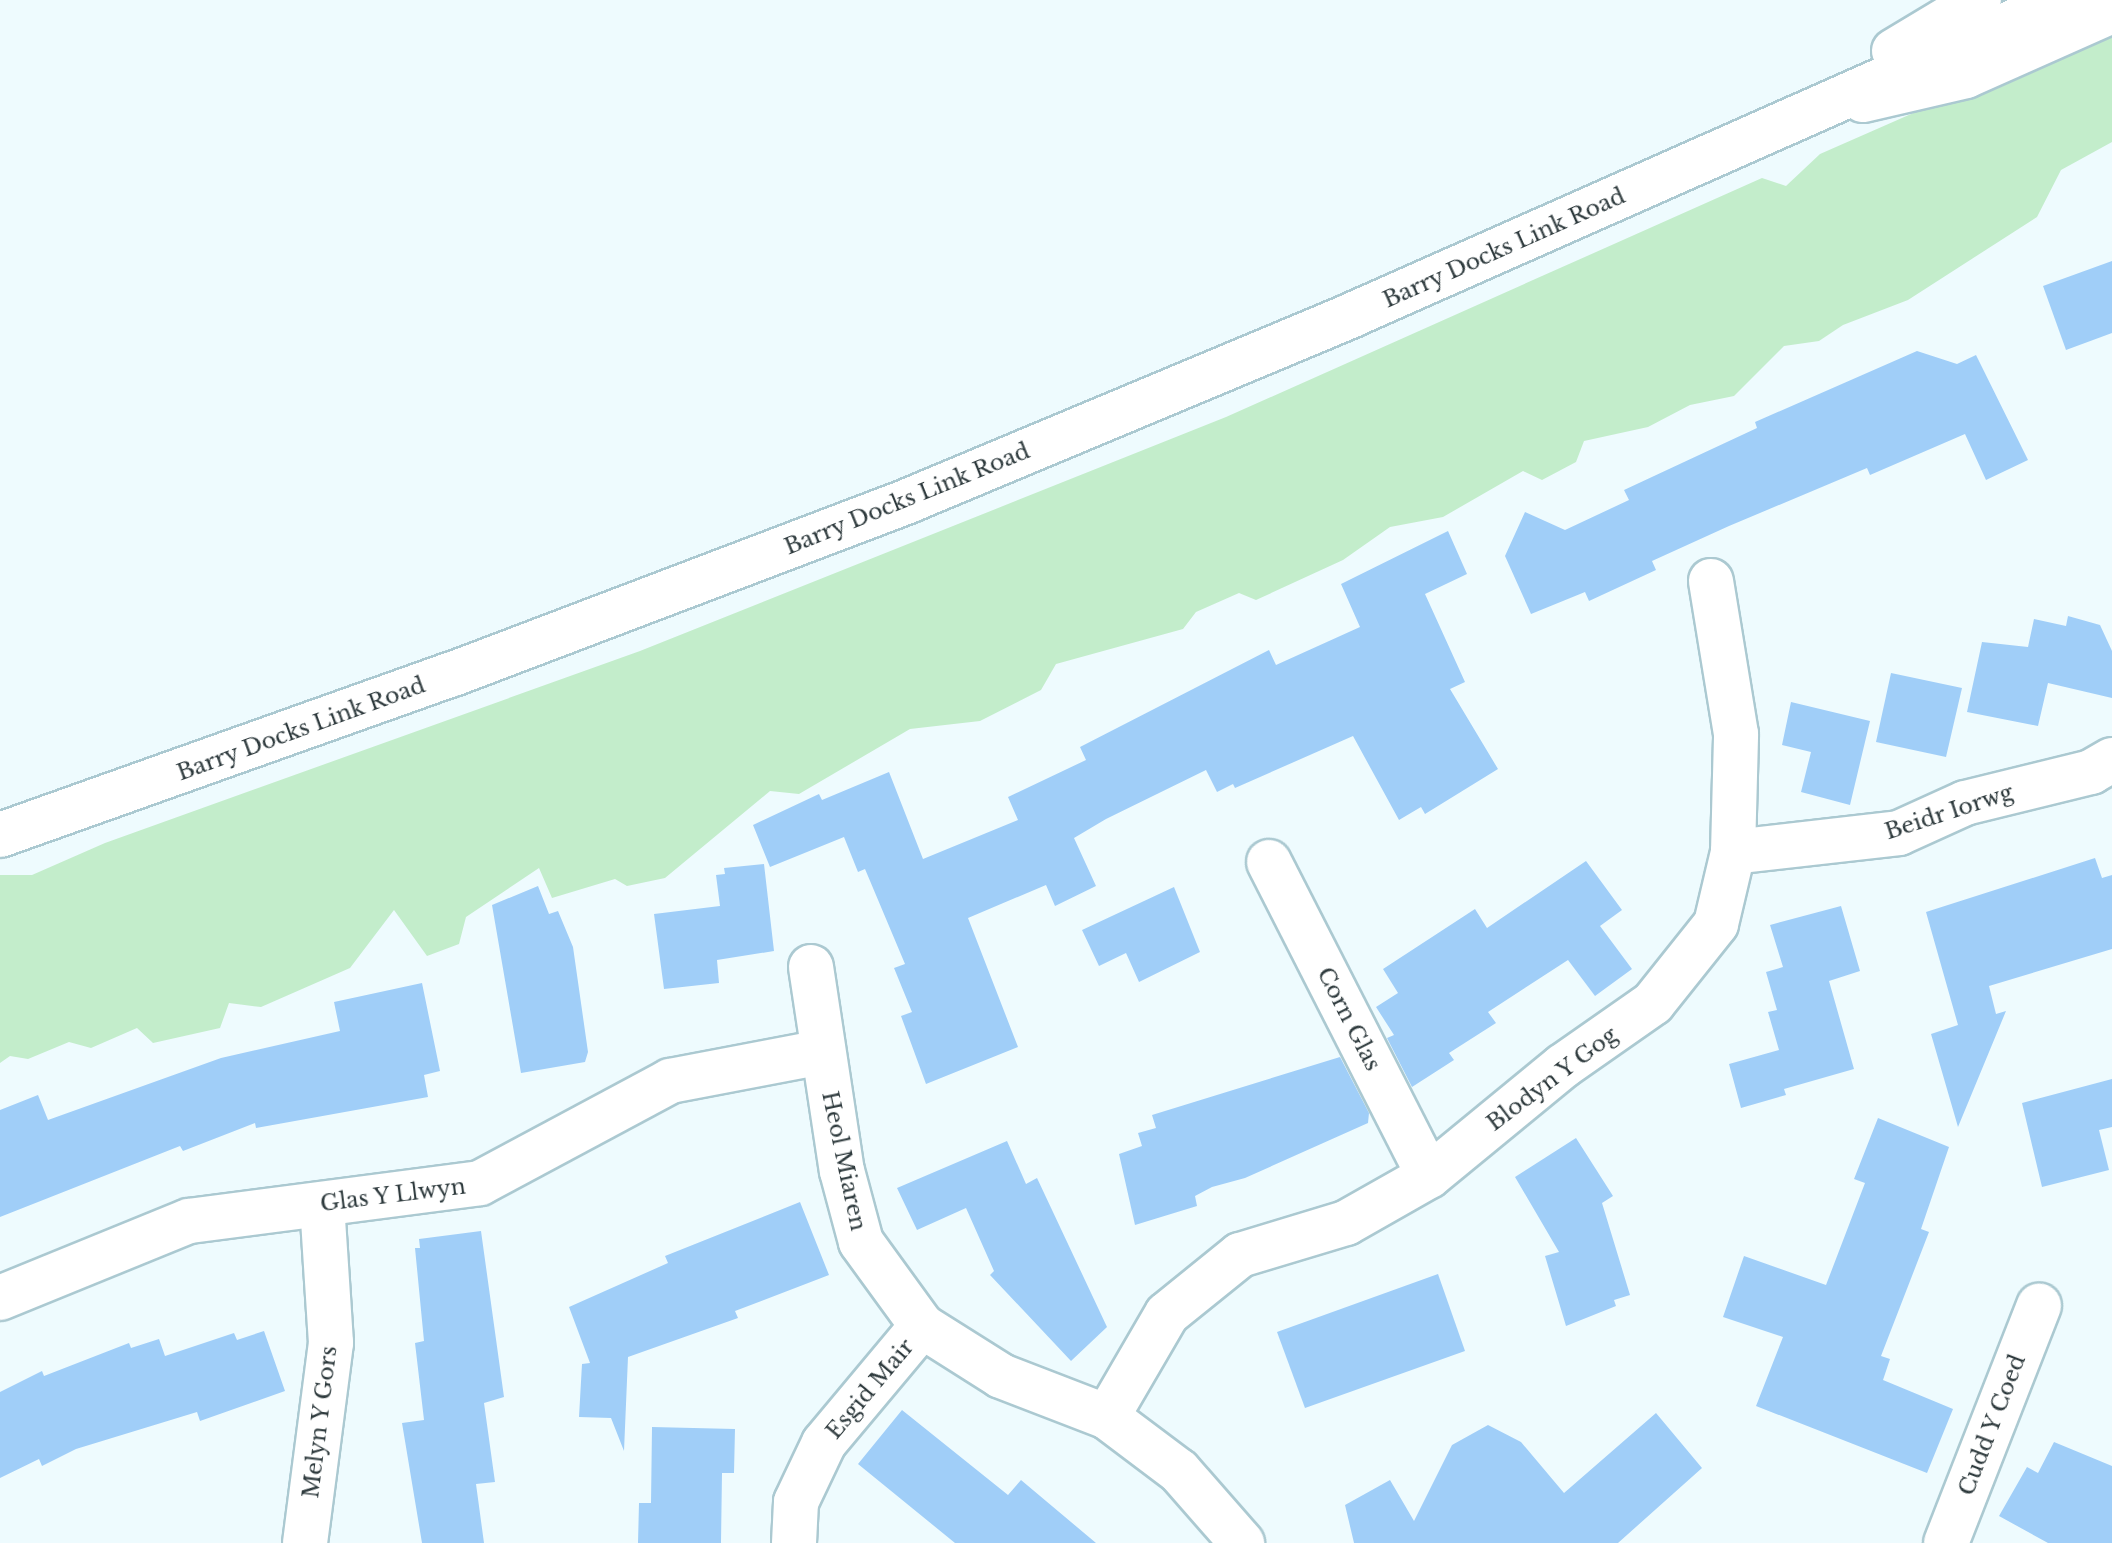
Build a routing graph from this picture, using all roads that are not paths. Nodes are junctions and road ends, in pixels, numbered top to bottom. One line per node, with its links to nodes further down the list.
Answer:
1 (1979, 0): 4 (street, Barry Docks Link Road)
2 (2063, 0): 4 (street, Barry Docks Link Road)
3 (2112, 11): 4 (street)
4 (1795, 116): 7 (street, Barry Docks Link Road)
5 (1711, 581): 8 (street, Blodyn Y Gog)
6 (2112, 760): 8 (street, Beidr Iorwg)
7 (0, 835)
8 (1733, 852): 12 (street, Blodyn Y Gog)
9 (1269, 862): 12 (street, Corn Glas)
10 (811, 967): 11 (street, Heol Miaren)
11 (822, 1052): 13 (street, Glas Y Llwyn); 16 (street, Heol Miaren)
12 (1429, 1176): 17 (street, Blodyn Y Gog)
13 (322, 1204): 14 (street, Glas Y Llwyn); 18 (street, Melyn Y Gors)
14 (0, 1298)
15 (2039, 1306): 21 (street, Cudd Y Coed)
16 (922, 1326): 17 (street, Heol Miaren); 19 (street, Esgid Mair)
17 (1107, 1417): 20 (street, Heol Miaren)
18 (305, 1543)
19 (794, 1543)
20 (1242, 1543)
21 (1946, 1543)

